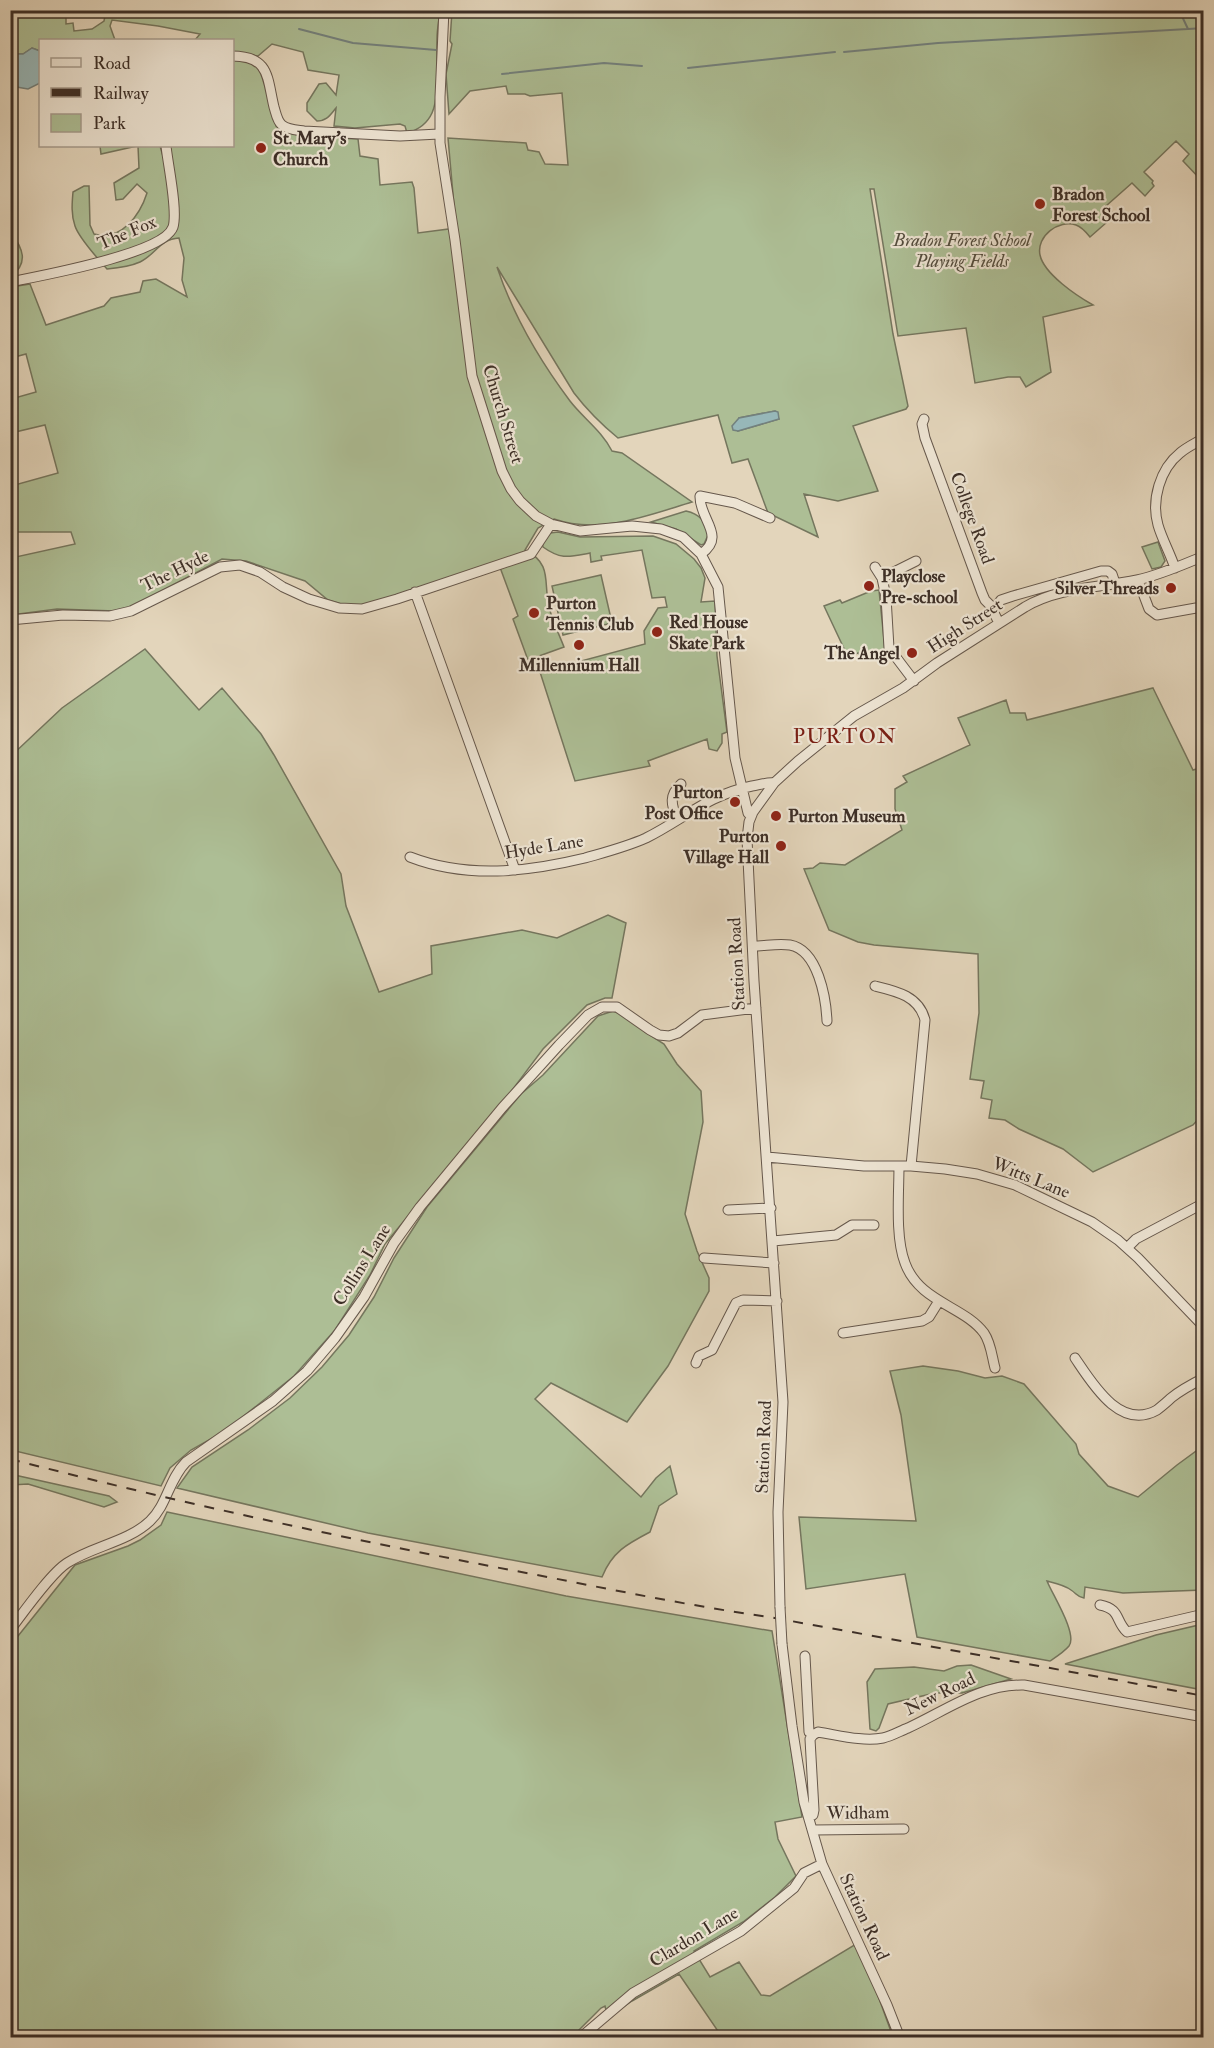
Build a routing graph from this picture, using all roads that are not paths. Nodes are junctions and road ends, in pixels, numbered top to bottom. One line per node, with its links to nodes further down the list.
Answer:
1 (444, 10): 3 (street, Church Street)
2 (234, 56): 3 (street)
3 (439, 134): 9 (street, Church Street)
4 (166, 147): 5 (street, The Fox)
5 (10, 282)
6 (924, 419): 20 (street, College Road)
7 (1203, 438): 14 (street)
8 (770, 518): 10 (street)
9 (551, 524): 10 (street, Church Street); 18 (street, The Hyde)
10 (701, 554): 26 (street, Church Street)
11 (1203, 556): 14 (street, High Street)
12 (916, 561): 15 (street)
13 (875, 567): 15 (street)
14 (1175, 568): 16 (street, High Street)
15 (882, 578): 23 (street)
16 (1138, 580): 17 (street, High Street); 19 (street)
17 (1115, 584): 20 (street); 22 (street, High Street)
18 (416, 592): 21 (street, The Hyde); 31 (street)
19 (1196, 608)
20 (994, 609): 22 (street, College Road)
21 (10, 620)
22 (999, 623): 23 (street, High Street)
23 (914, 681): 24 (street, High Street)
24 (774, 783): 26 (street); 27 (street, High Street)
25 (681, 784): 28 (street)
26 (741, 788): 27 (street, Church Street); 28 (street, Hyde Lane)
27 (751, 816): 29 (street, High Street)
28 (677, 819): 31 (street, Hyde Lane)
29 (747, 839): 32 (street, Station Road)
30 (410, 857): 31 (street, Hyde Lane)
31 (515, 870)
32 (753, 946): 34 (street, Station Road); 35 (street)
33 (875, 986): 38 (street)
34 (756, 1008): 36 (street, Station Road); 57 (street, Collins Lane)
35 (827, 1021)
36 (767, 1156): 37 (street, Witts Lane); 40 (street, Station Road)
37 (899, 1166): 38 (street, Witts Lane); 48 (street)
38 (911, 1166): 44 (street, Witts Lane)
39 (1203, 1203): 44 (street)
40 (771, 1208): 41 (street); 43 (street, Station Road)
41 (728, 1210)
42 (874, 1225): 43 (street)
43 (773, 1241): 46 (street, Station Road)
44 (1127, 1248): 49 (street, Witts Lane)
45 (704, 1258): 46 (street)
46 (774, 1263): 47 (street, Station Road)
47 (777, 1301): 52 (street); 61 (street, Station Road, bridge)
48 (939, 1301): 50 (street); 53 (street)
49 (1203, 1327)
50 (843, 1334)
51 (1075, 1358): 54 (street)
52 (696, 1363)
53 (995, 1368)
54 (1203, 1378)
55 (1100, 1605): 56 (street)
56 (1203, 1614)
57 (10, 1630)
58 (805, 1656): 60 (street)
59 (1203, 1718): 60 (street, New Road)
60 (813, 1735): 61 (street)
61 (808, 1817): 63 (street, Station Road)
62 (904, 1829): 63 (street, Widham)
63 (813, 1830): 64 (street, Station Road)
64 (822, 1864): 65 (street, Clardon Lane); 66 (street, Station Road)
65 (580, 2037)
66 (900, 2037)

